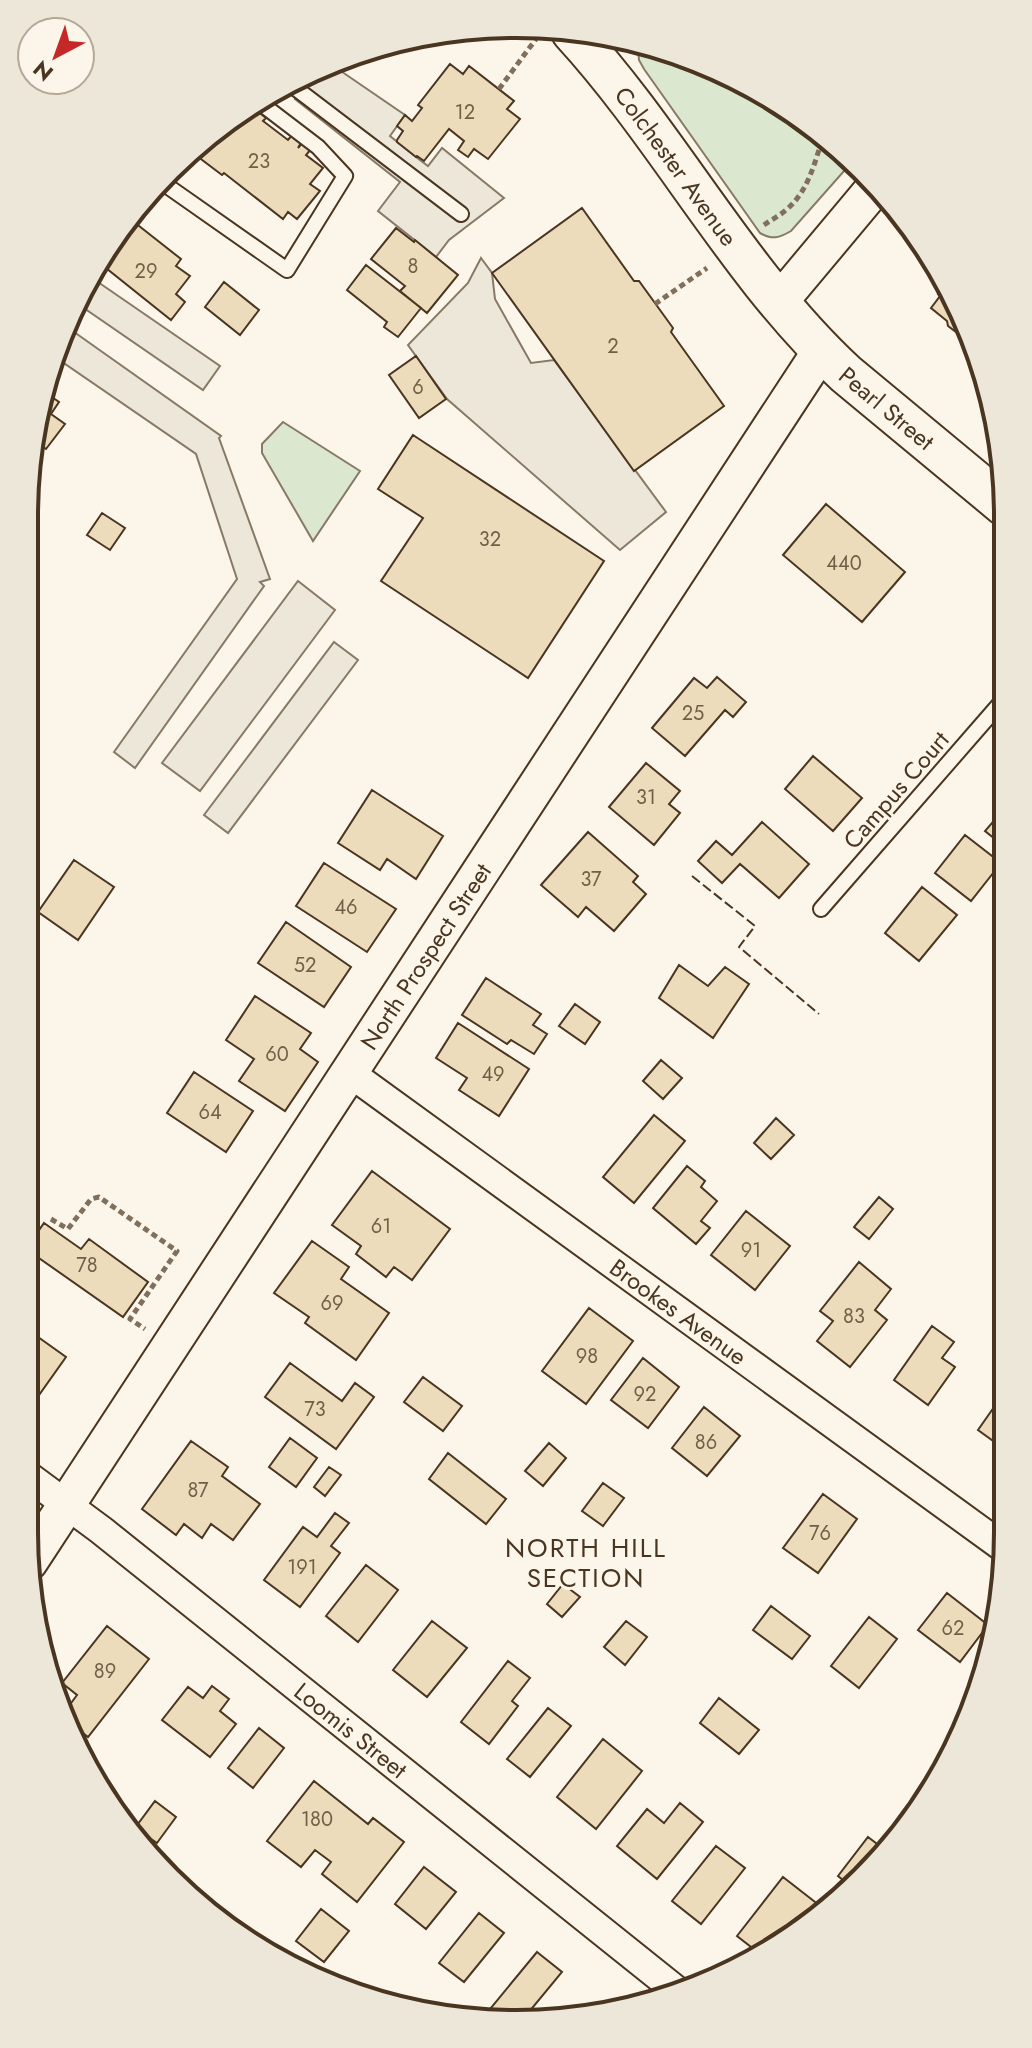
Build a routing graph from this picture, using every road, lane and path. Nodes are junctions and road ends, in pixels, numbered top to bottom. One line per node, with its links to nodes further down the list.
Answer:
1 (578, 42): 2 (path); 11 (main road, Colchester Avenue)
2 (499, 89)
3 (299, 90): 8 (lane)
4 (267, 108): 6 (lane)
5 (819, 147): 9 (path)
6 (169, 187)
7 (869, 194): 11 (street)
8 (461, 214)
9 (756, 230)
10 (711, 265): 12 (path)
11 (779, 302): 13 (main road, Pearl Street)
12 (655, 304)
13 (821, 351): 14 (main road, Pearl Street); 17 (street, North Prospect Street)
14 (993, 496)
15 (994, 710): 16 (lane, Campus Court)
16 (821, 909)
17 (350, 1073): 23 (street, North Prospect Street); 24 (street, Brookes Avenue)
18 (51, 1219): 19 (path)
19 (177, 1251): 20 (path); 21 (path)
20 (184, 1255)
21 (146, 1329)
22 (38, 1484): 23 (street, Loomis Street)
23 (66, 1505): 25 (street, North Prospect Street); 26 (street, Loomis Street)
24 (994, 1540)
25 (38, 1547)
26 (670, 1985)

